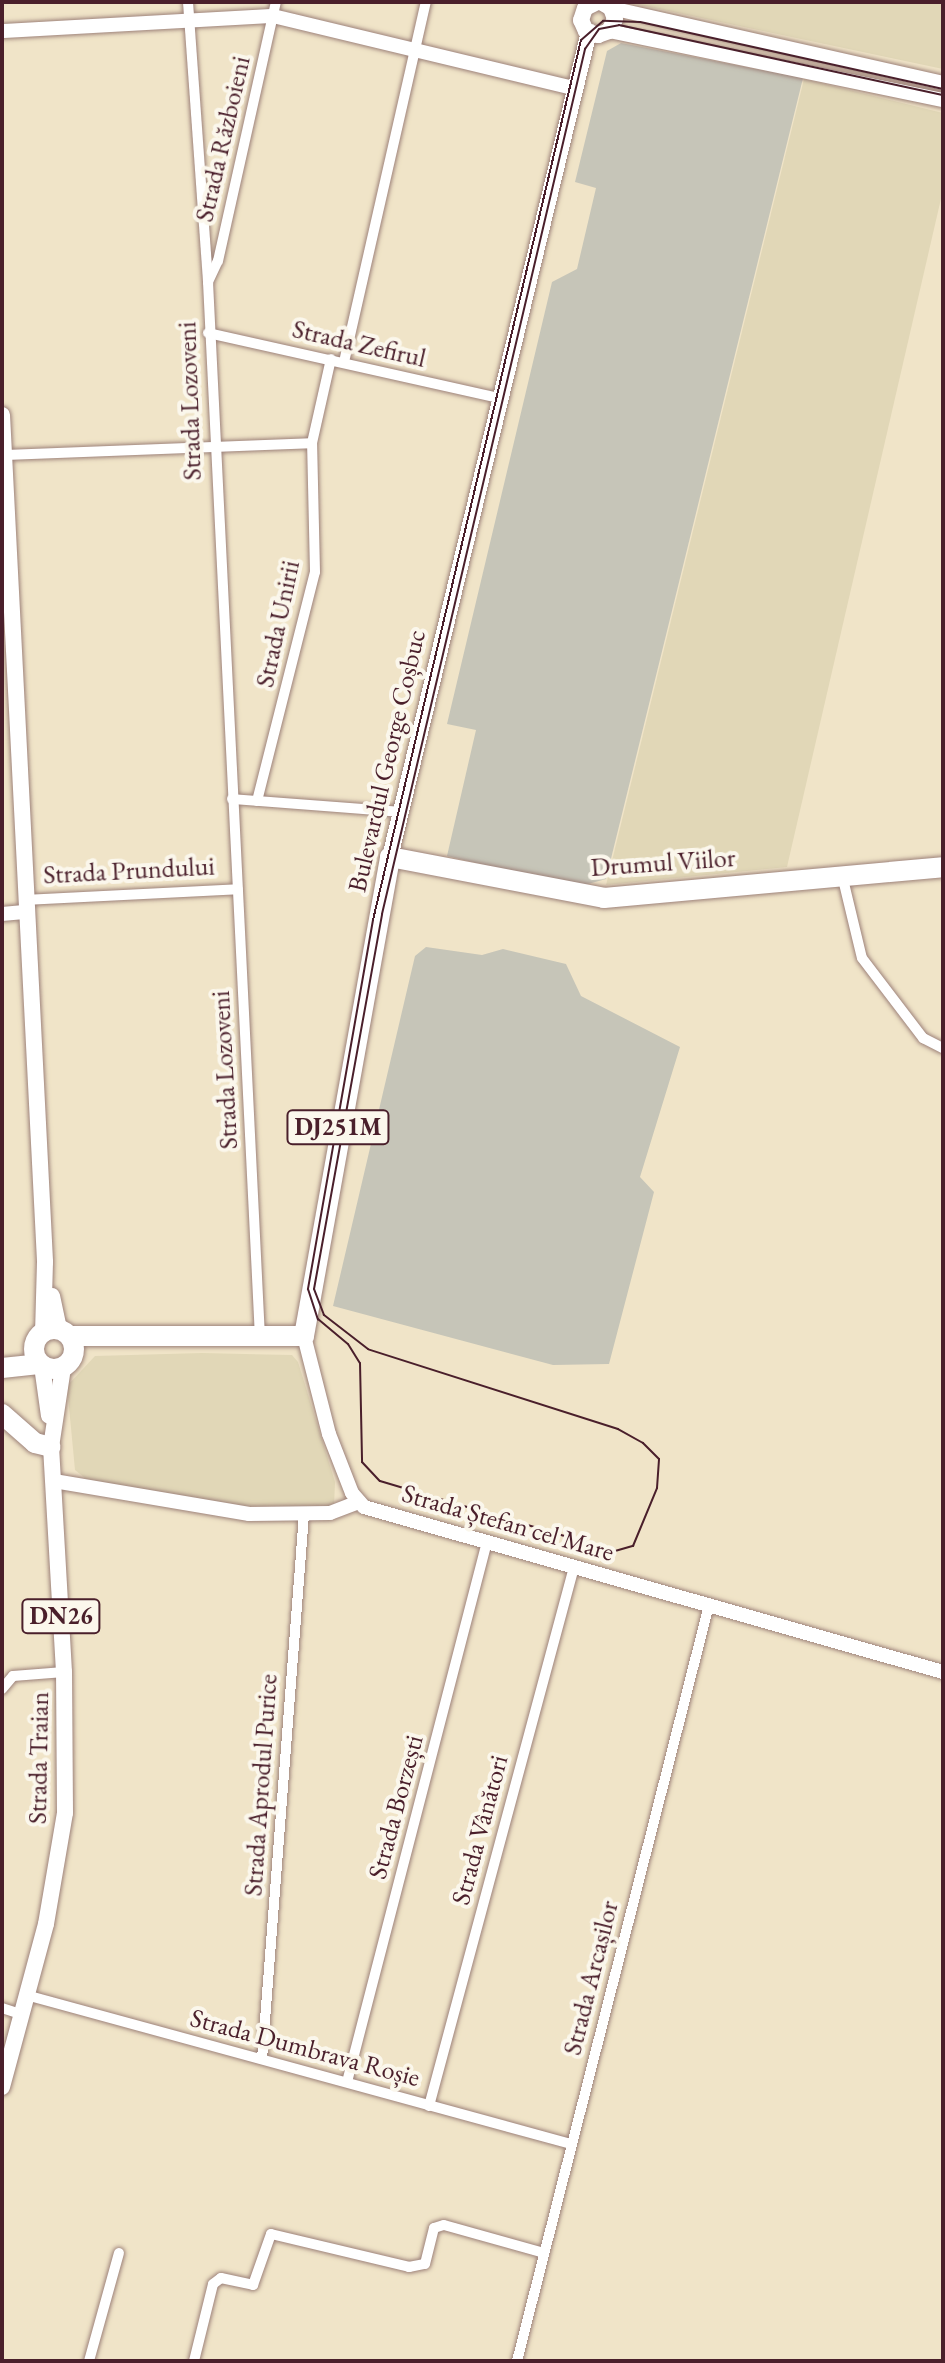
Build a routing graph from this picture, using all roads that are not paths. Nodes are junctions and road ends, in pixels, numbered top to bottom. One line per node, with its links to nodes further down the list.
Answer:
1 (188, 2): 5 (street, Strada Lozoveni)
2 (426, 2): 9 (street)
3 (603, 4): 7 (main road); 8 (main road, Bulevardul George Coșbuc); 10 (street)
4 (274, 9): 5 (street); 9 (street); 13 (street, Strada Războieni)
5 (189, 21): 6 (street); 13 (street, Strada Lozoveni)
6 (2, 31)
7 (609, 31): 8 (main road); 12 (street)
8 (589, 32): 11 (main road, Bulevardul George Coșbuc)
9 (415, 50): 11 (street); 16 (street)
10 (943, 83)
11 (572, 88): 17 (main road, Bulevardul George Coșbuc)
12 (943, 100)
13 (208, 282): 14 (street, Strada Lozoveni)
14 (208, 333): 15 (street, Strada Zefirul); 20 (street, Strada Lozoveni)
15 (331, 359): 16 (street, Strada Zefirul); 19 (street, Strada Unirii)
16 (344, 362): 17 (street, Strada Zefirul)
17 (499, 398): 25 (main road, Bulevardul George Coșbuc)
18 (2, 415): 21 (main road, Strada Traian / DN26)
19 (312, 443): 20 (street); 24 (street, Strada Unirii)
20 (212, 445): 21 (street); 23 (street, Strada Lozoveni)
21 (4, 455): 22 (main road, Strada Traian / DN26)
22 (6, 630): 30 (main road, Strada Traian / DN26)
23 (232, 799): 24 (street); 29 (street, Strada Lozoveni)
24 (257, 801): 25 (street)
25 (401, 812): 26 (main road, Bulevardul George Coșbuc)
26 (390, 857): 28 (highway, Drumul Viilor); 33 (highway, Bulevardul George Coșbuc / DJ251M)
27 (943, 867): 28 (highway, Drumul Viilor)
28 (842, 875): 32 (street)
29 (238, 889): 30 (street, Strada Prundului); 34 (street, Strada Lozoveni)
30 (23, 906): 31 (street, Strada Prundului); 35 (main road, Strada Traian / DN26)
31 (2, 914)
32 (943, 1048)
33 (304, 1336): 34 (highway); 40 (street, Bulevardul George Coșbuc)
34 (260, 1338): 35 (highway)
35 (53, 1349): 36 (highway); 38 (main road, Strada Traian / DN26)
36 (9, 1367)
37 (2, 1414): 38 (highway)
38 (51, 1447): 39 (main road, Strada Traian / DN26)
39 (54, 1481): 41 (street); 45 (main road, Strada Traian / DN26)
40 (359, 1502): 41 (street); 42 (street, Strada Ștefan cel Mare)
41 (304, 1515): 51 (street, Strada Aprodul Purice)
42 (487, 1542): 43 (street, Strada Ștefan cel Mare); 52 (street, Strada Borzești)
43 (574, 1567): 44 (street, Strada Ștefan cel Mare); 54 (street, Strada Vânători)
44 (709, 1605): 46 (street, Strada Ștefan cel Mare); 55 (street, Strada Arcașilor)
45 (64, 1672): 47 (street); 48 (main road, Strada Traian / DN26)
46 (943, 1672)
47 (2, 1689)
48 (26, 1995): 50 (main road, Strada Traian / DN26); 51 (street, Strada Dumbrava Roșie)
49 (2, 2008): 50 (street)
50 (21, 2014): 53 (main road, Strada Traian / DN26)
51 (262, 2059): 52 (street, Strada Dumbrava Roșie)
52 (347, 2082): 54 (street, Strada Dumbrava Roșie)
53 (2, 2087)
54 (429, 2106): 55 (street, Strada Dumbrava Roșie)
55 (571, 2144): 57 (street, Strada Arcașilor)
56 (119, 2253): 58 (street)
57 (544, 2253): 59 (street); 60 (street, Strada Arcașilor)
58 (89, 2361)
59 (194, 2361)
60 (517, 2361)

